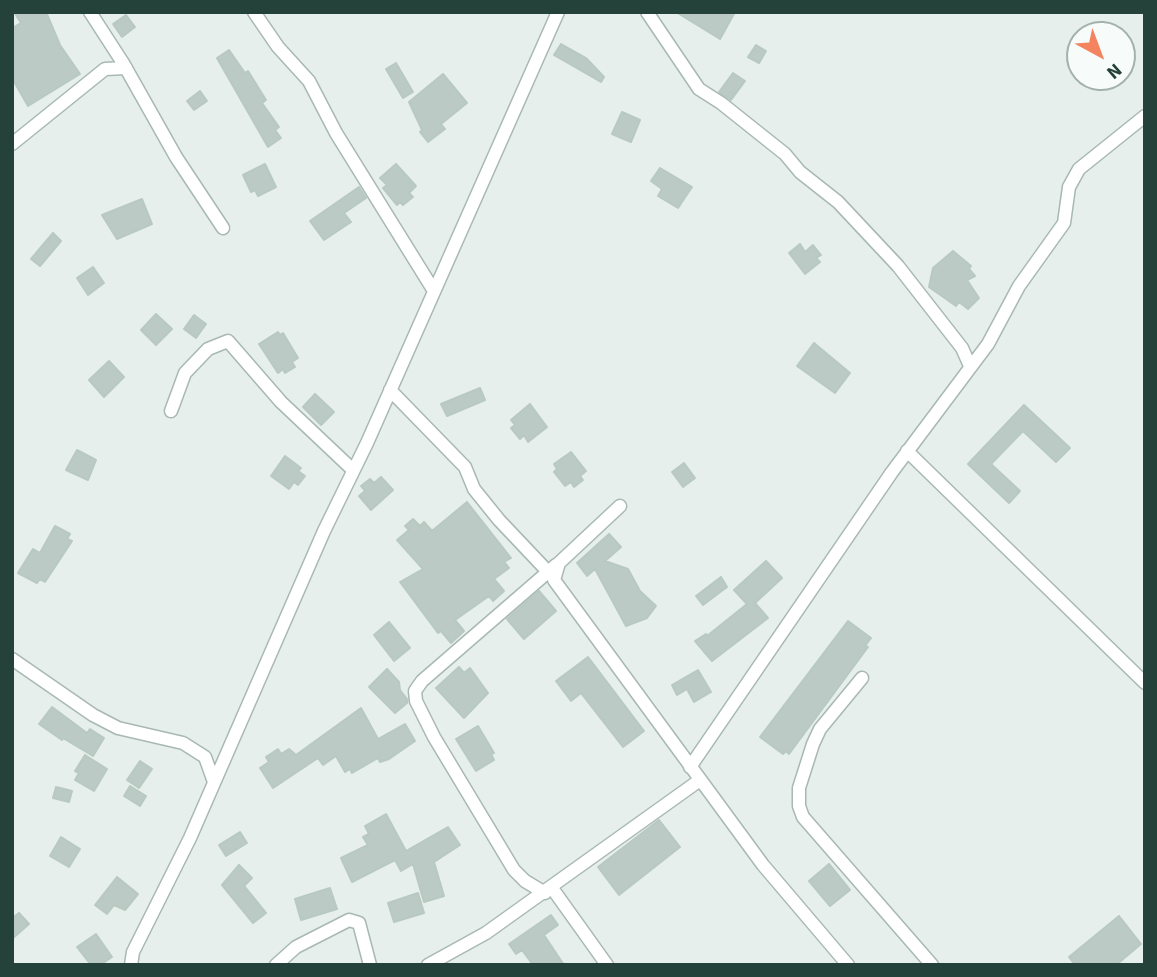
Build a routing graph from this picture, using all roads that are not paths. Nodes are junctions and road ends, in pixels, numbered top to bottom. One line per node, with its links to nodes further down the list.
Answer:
1 (90, 12): 5 (street)
2 (254, 12): 11 (street)
3 (558, 12): 11 (street)
4 (647, 12): 12 (street)
5 (115, 51): 6 (street); 7 (street)
6 (126, 68): 7 (street); 10 (street)
7 (105, 69): 9 (street)
8 (1145, 116): 12 (street)
9 (12, 144)
10 (223, 228)
11 (435, 291): 13 (street)
12 (973, 362): 17 (street)
13 (390, 390): 14 (street); 16 (street)
14 (407, 407): 16 (street); 20 (street)
15 (171, 411): 18 (street)
16 (381, 411): 18 (street)
17 (907, 451): 23 (street); 26 (street)
18 (353, 470): 24 (street)
19 (620, 506): 20 (street)
20 (554, 572): 26 (street); 29 (street)
21 (12, 659): 25 (street)
22 (862, 678): 36 (street)
23 (1145, 682)
24 (228, 751): 25 (street); 28 (street)
25 (205, 757): 28 (street)
26 (690, 767): 27 (street)
27 (700, 780): 29 (street); 35 (street)
28 (214, 782): 30 (street)
29 (548, 890): 33 (street); 34 (street)
30 (131, 965)
31 (276, 965): 32 (street)
32 (370, 965)
33 (428, 965)
34 (607, 965)
35 (848, 965)
36 (932, 965)

